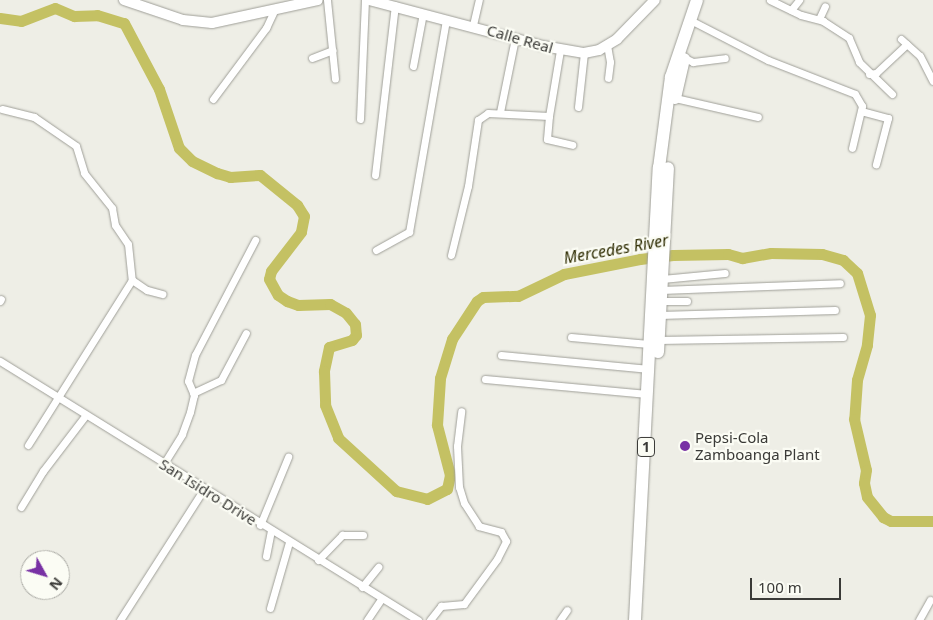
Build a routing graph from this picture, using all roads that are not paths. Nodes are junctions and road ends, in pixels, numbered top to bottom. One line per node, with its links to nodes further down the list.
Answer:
1 (124, 0): 14 (street)
2 (318, 0): 14 (street)
3 (327, 0): 24 (street)
4 (367, 0): 11 (street, Calle Real); 44 (street)
5 (479, 0): 19 (street)
6 (655, 0): 23 (street, Calle Real)
7 (697, 0): 49 (highway, 1)
8 (705, 0): 18 (highway, 1)
9 (770, 0): 13 (street)
10 (799, 0): 13 (street)
11 (395, 5): 15 (street, Calle Real); 48 (street)
12 (826, 6): 17 (street)
13 (791, 10): 17 (street)
14 (274, 11): 37 (street)
15 (423, 13): 16 (street, Calle Real); 30 (street)
16 (446, 19): 19 (street, Calle Real); 51 (street)
17 (819, 19): 31 (street)
18 (696, 23): 28 (highway, 1); 40 (street)
19 (473, 25): 20 (street, Calle Real)
20 (514, 38): 25 (street, Calle Real); 41 (street)
21 (901, 39): 22 (street)
22 (907, 44): 31 (street); 34 (street)
23 (607, 45): 26 (street, Calle Real); 32 (street)
24 (333, 50): 27 (street); 33 (street)
25 (560, 50): 26 (street, Calle Real); 42 (street)
26 (584, 53): 38 (street)
27 (312, 58)
28 (685, 58): 29 (street); 36 (highway, 1)
29 (725, 58)
30 (413, 66)
31 (869, 74): 35 (street)
32 (608, 78)
33 (335, 79)
34 (933, 81)
35 (892, 94)
36 (676, 98): 43 (street); 49 (highway, 1)
37 (213, 99)
38 (578, 107)
39 (1, 110): 54 (street)
40 (861, 111): 46 (street); 47 (street)
41 (500, 112): 42 (street); 52 (street)
42 (550, 116): 45 (street)
43 (758, 117)
44 (360, 120)
45 (572, 145)
46 (852, 148)
47 (876, 164)
48 (375, 175)
49 (660, 232): 56 (highway, 1)
50 (255, 240): 69 (street)
51 (376, 250)
52 (451, 255)
53 (724, 273): 56 (street)
54 (132, 280): 57 (street); 71 (street)
55 (840, 283): 56 (street)
56 (660, 284): 58 (street); 60 (highway, 1); 60 (highway, 1)
57 (162, 294)
58 (687, 301)
59 (835, 310): 60 (street)
60 (655, 315): 64 (highway, 1)
61 (246, 333): 69 (street)
62 (570, 337): 64 (street)
63 (843, 337): 64 (street)
64 (654, 342): 67 (highway, 1); 97 (highway, 1)
65 (501, 354): 67 (street)
66 (0, 361): 71 (street, San Isidro Drive)
67 (649, 369): 70 (highway, 1)
68 (485, 379): 70 (street)
69 (193, 393): 76 (street)
70 (647, 394): 96 (highway, 1)
71 (57, 397): 73 (street, San Isidro Drive); 74 (street)
72 (462, 411): 94 (street)
73 (86, 416): 76 (street, San Isidro Drive); 78 (street)
74 (28, 445)
75 (288, 457): 79 (street)
76 (163, 464): 77 (street, San Isidro Drive)
77 (203, 490): 79 (street, San Isidro Drive); 91 (street)
78 (21, 507)
79 (260, 525): 80 (street, San Isidro Drive)
80 (271, 531): 82 (street, San Isidro Drive); 83 (street)
81 (363, 535): 84 (street)
82 (289, 542): 84 (street, San Isidro Drive); 89 (street)
83 (266, 556)
84 (318, 560): 86 (street, San Isidro Drive)
85 (378, 567): 86 (street)
86 (362, 587): 87 (street, San Isidro Drive)
87 (381, 599): 92 (street); 93 (street, San Isidro Drive)
88 (930, 600): 98 (street)
89 (270, 608)
90 (568, 610): 95 (street)
91 (120, 620)
92 (367, 620)
93 (418, 620)
94 (430, 620)
95 (560, 620)
96 (635, 620): 97 (highway)
97 (642, 620)
98 (919, 620)

